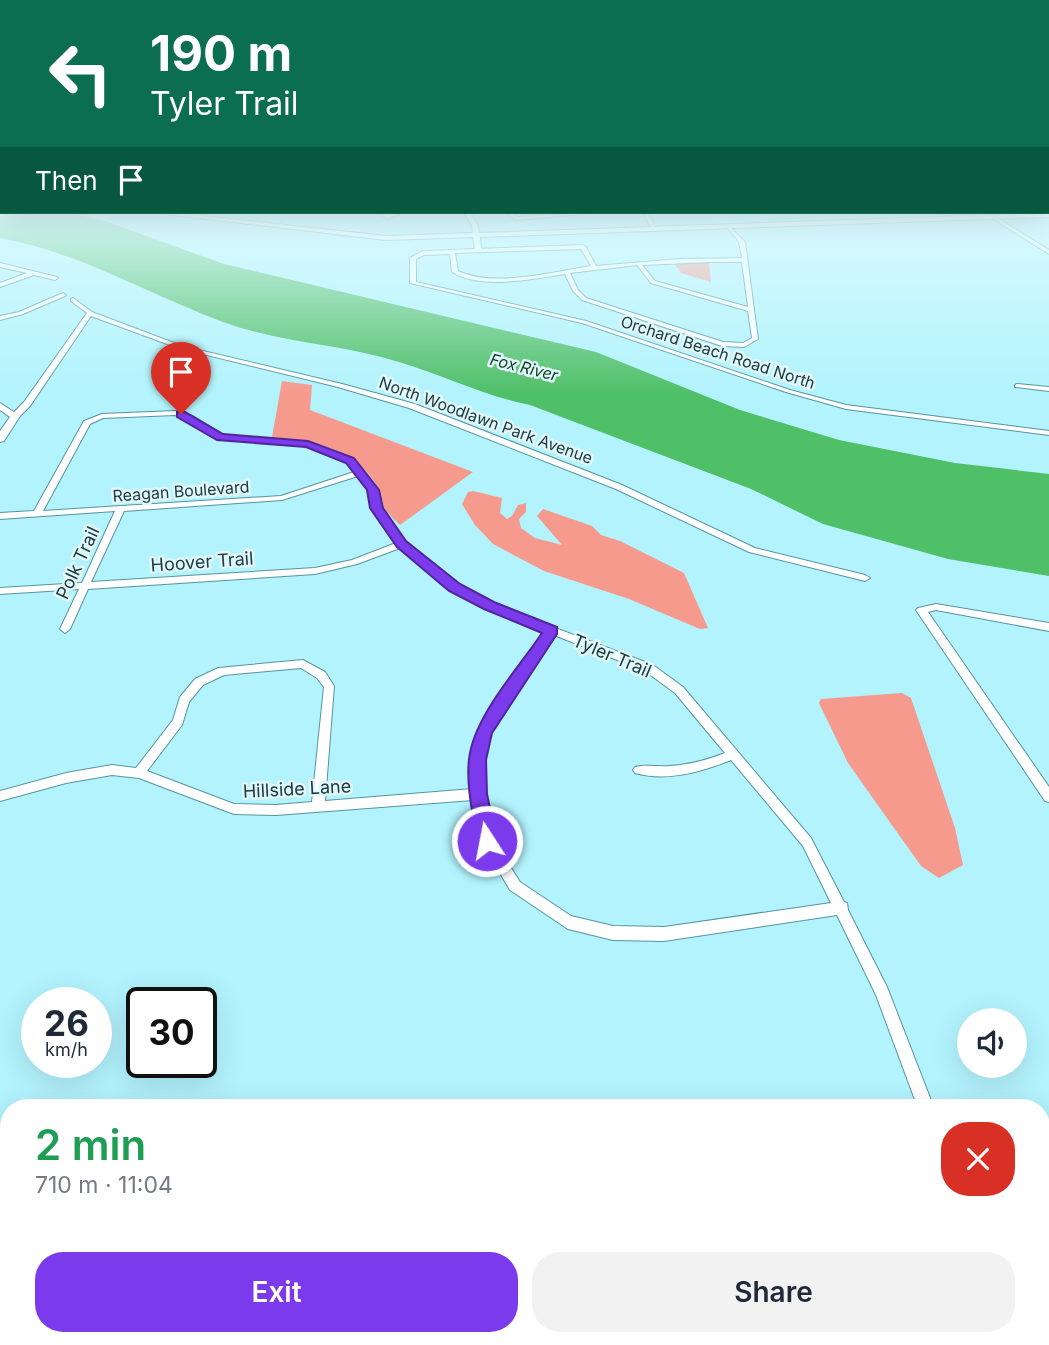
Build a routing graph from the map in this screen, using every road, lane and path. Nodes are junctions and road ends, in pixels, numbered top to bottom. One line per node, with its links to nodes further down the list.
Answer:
1 (16, 269): 7 (street)
2 (413, 269): 20 (street, Orchard Beach Road North)
3 (455, 269): 8 (street)
4 (586, 269): 8 (street)
5 (643, 269): 13 (street)
6 (745, 269): 13 (street)
7 (33, 273): 9 (street); 10 (street)
8 (567, 273): 13 (street)
9 (55, 278)
10 (0, 285)
11 (63, 295): 15 (street)
12 (73, 300): 14 (street)
13 (751, 310)
14 (90, 313): 19 (street); 27 (street, North Woodlawn Park Avenue)
15 (0, 318)
16 (1017, 386): 17 (street)
17 (1049, 389)
18 (0, 406): 19 (street)
19 (15, 416): 21 (street)
20 (1049, 433)
21 (0, 439)
22 (359, 473): 23 (street, Reagan Boulevard); 24 (street, Tyler Trail); 26 (street, Tyler Trail)
23 (120, 510): 24 (street, Reagan Boulevard); 28 (street, Polk Trail)
24 (37, 514): 25 (street, Reagan Boulevard)
25 (0, 516)
26 (401, 544): 28 (street, Hoover Trail); 32 (street, Tyler Trail)
27 (865, 578)
28 (85, 586): 29 (street, Hoover Trail); 31 (street, Polk Trail)
29 (0, 591)
30 (1049, 627): 38 (street)
31 (65, 629)
32 (552, 631): 33 (street, Tyler Trail); 36 (street)
33 (732, 755): 34 (street); 40 (street, Tyler Trail)
34 (639, 770)
35 (139, 773): 37 (street, Hillside Lane); 39 (street, Hillside Lane); 39 (street)
36 (478, 794): 39 (street, Hillside Lane); 40 (street)
37 (0, 796)
38 (1049, 797)
39 (318, 807)
40 (842, 908): 41 (street, Tyler Trail)
41 (923, 1099)

